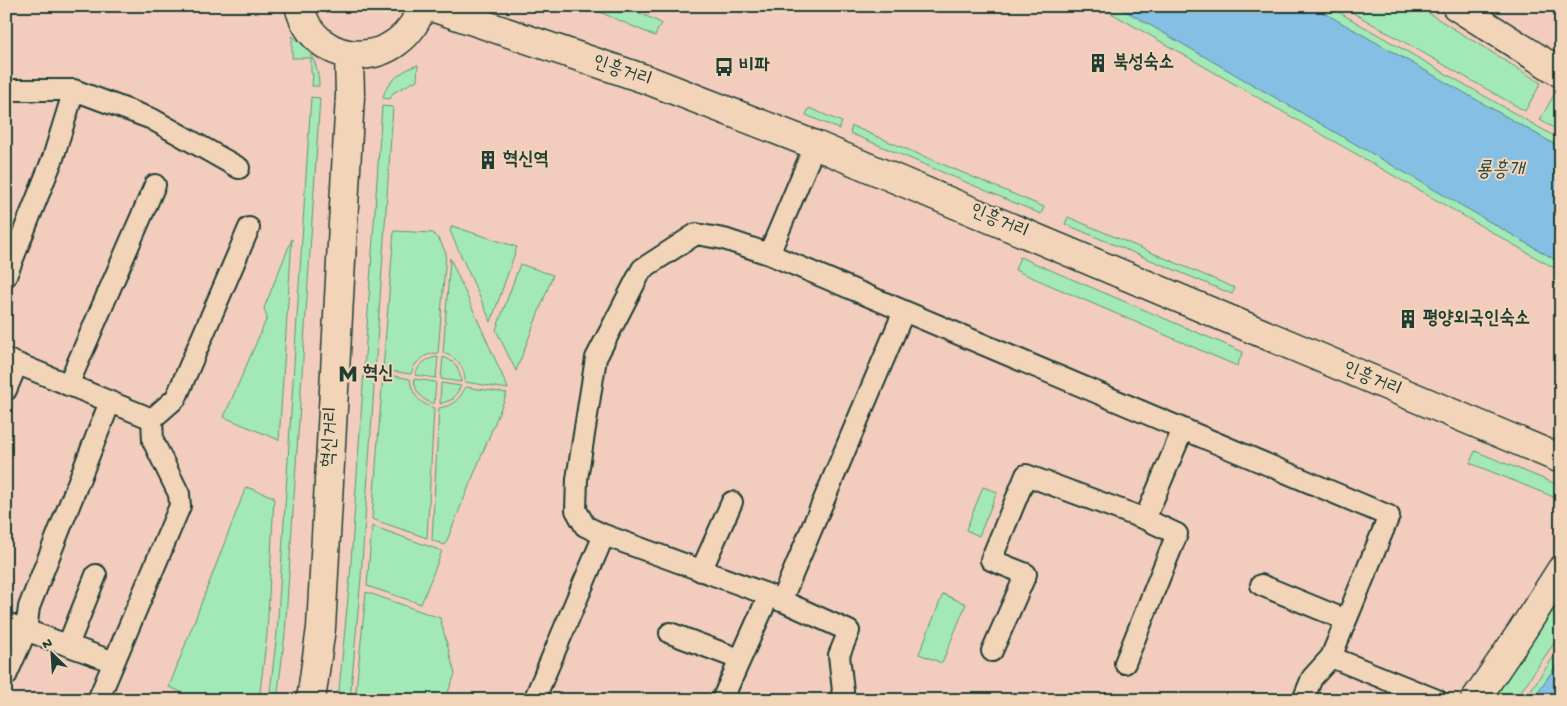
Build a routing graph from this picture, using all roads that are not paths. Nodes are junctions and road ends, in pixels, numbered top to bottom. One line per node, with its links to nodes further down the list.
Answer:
1 (299, 6): 5 (main road)
2 (422, 6): 5 (main road)
3 (428, 6): 9 (main road, 인흥거리)
4 (1456, 6): 6 (main road)
5 (349, 54): 43 (main road, 혁신거리)
6 (1561, 73)
7 (6, 90): 8 (street)
8 (74, 90): 10 (street); 14 (street)
9 (815, 145): 13 (street); 22 (main road, 인흥거리)
10 (239, 168)
11 (155, 185): 17 (street)
12 (249, 228): 20 (street)
13 (769, 254): 15 (street); 25 (street)
14 (6, 276)
15 (904, 311): 21 (street); 30 (street)
16 (12, 361): 17 (street); 18 (street)
17 (68, 385): 19 (street)
18 (6, 390)
19 (110, 402): 20 (street); 33 (street)
20 (152, 419): 39 (street)
21 (1183, 429): 24 (street); 31 (street)
22 (1561, 459)
23 (732, 502): 27 (street)
24 (1145, 520): 36 (street); 40 (street)
25 (604, 535): 27 (street); 44 (street)
26 (1561, 570): 49 (main road)
27 (701, 571): 30 (street)
28 (96, 575): 35 (street)
29 (1261, 585): 31 (street)
30 (775, 598): 38 (street); 46 (street)
31 (1346, 620): 37 (street)
32 (6, 623): 33 (street)
33 (26, 630): 35 (street); 41 (street)
34 (670, 633): 38 (street)
35 (68, 645): 39 (street)
36 (992, 652)
37 (1330, 657): 47 (street); 48 (street)
38 (739, 659): 45 (street)
39 (114, 662): 42 (street)
40 (1124, 663)
41 (6, 676)
42 (103, 698)
43 (311, 700)
44 (534, 700)
45 (722, 700)
46 (840, 700)
47 (1303, 700)
48 (1437, 700)
49 (1474, 700)

